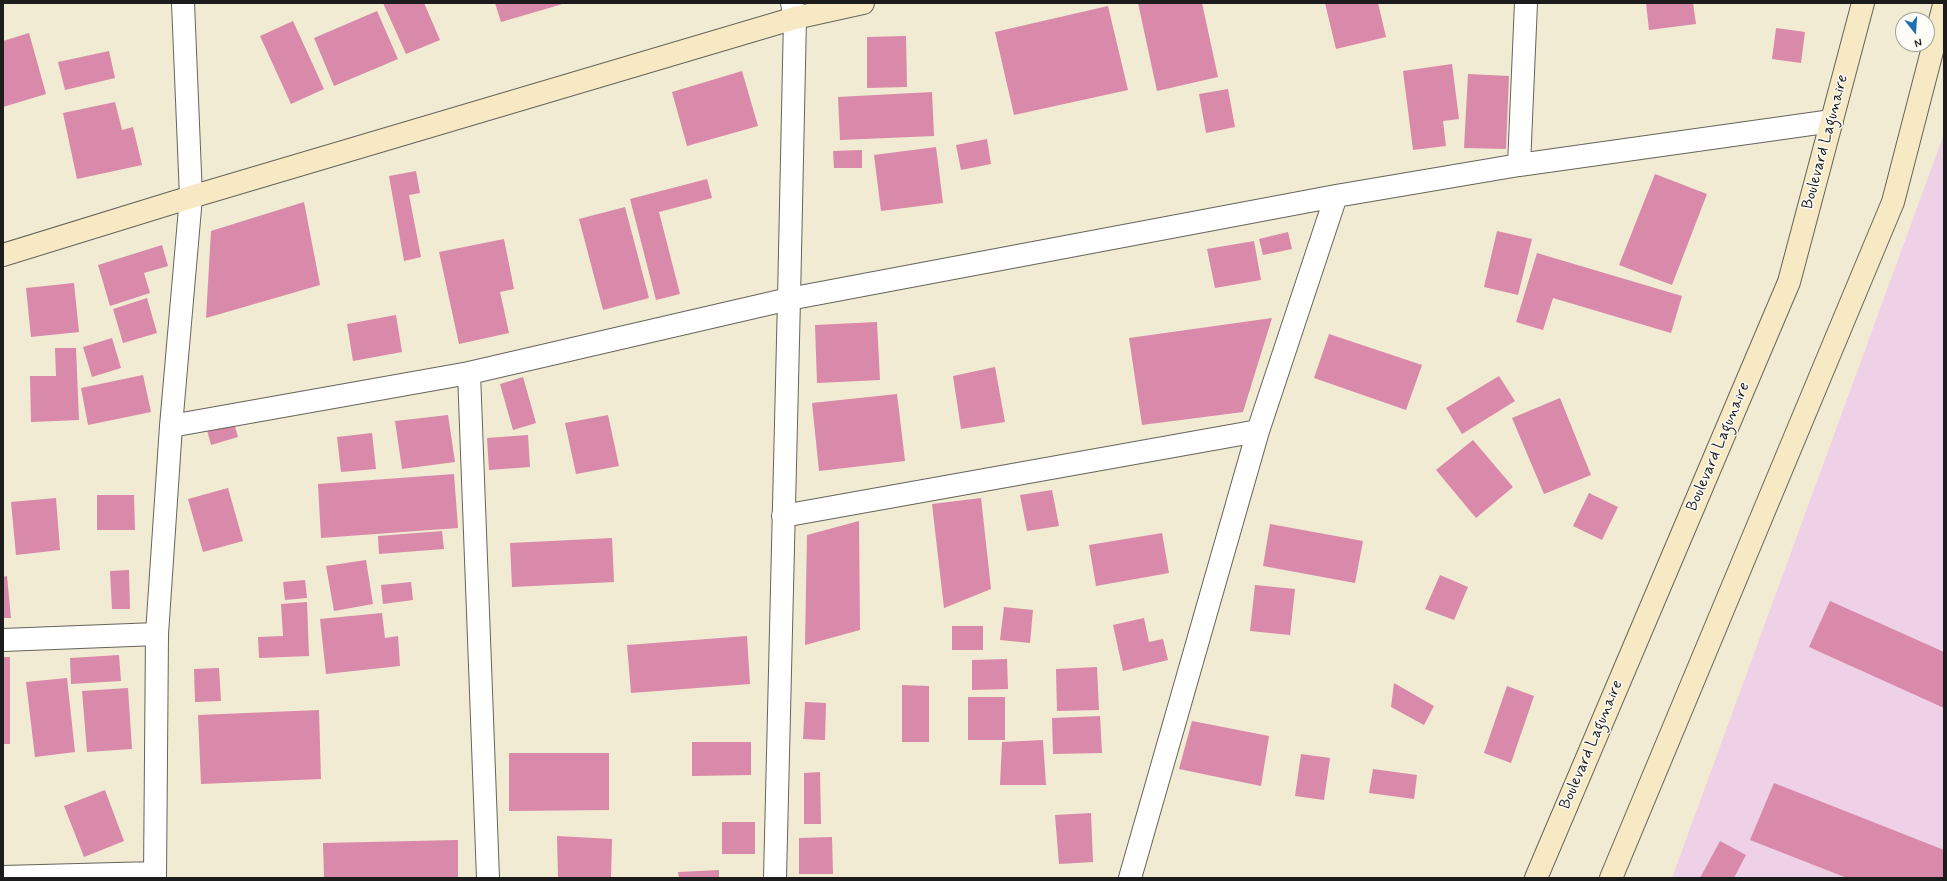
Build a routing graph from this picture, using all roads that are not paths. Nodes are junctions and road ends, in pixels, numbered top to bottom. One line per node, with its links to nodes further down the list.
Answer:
1 (183, 3): 10 (street)
2 (863, 3): 6 (main road)
3 (1526, 3): 8 (street)
4 (1863, 3): 7 (main road, Boulevard Lagunaire)
5 (1944, 5): 25 (main road)
6 (793, 11): 10 (main road); 12 (street)
7 (1832, 121): 8 (street); 24 (main road, Boulevard Lagunaire)
8 (1519, 165): 9 (street)
9 (1336, 196): 12 (street); 15 (street)
10 (191, 197): 11 (main road); 14 (street)
11 (3, 255)
12 (789, 299): 13 (street); 16 (street)
13 (469, 373): 14 (street); 21 (street)
14 (171, 426): 17 (street)
15 (1258, 432): 16 (street); 23 (street)
16 (783, 516): 22 (street)
17 (157, 634): 18 (street); 19 (street)
18 (3, 640)
19 (155, 875): 20 (street)
20 (3, 877)
21 (488, 878)
22 (775, 878)
23 (1130, 878)
24 (1536, 878)
25 (1611, 878)

